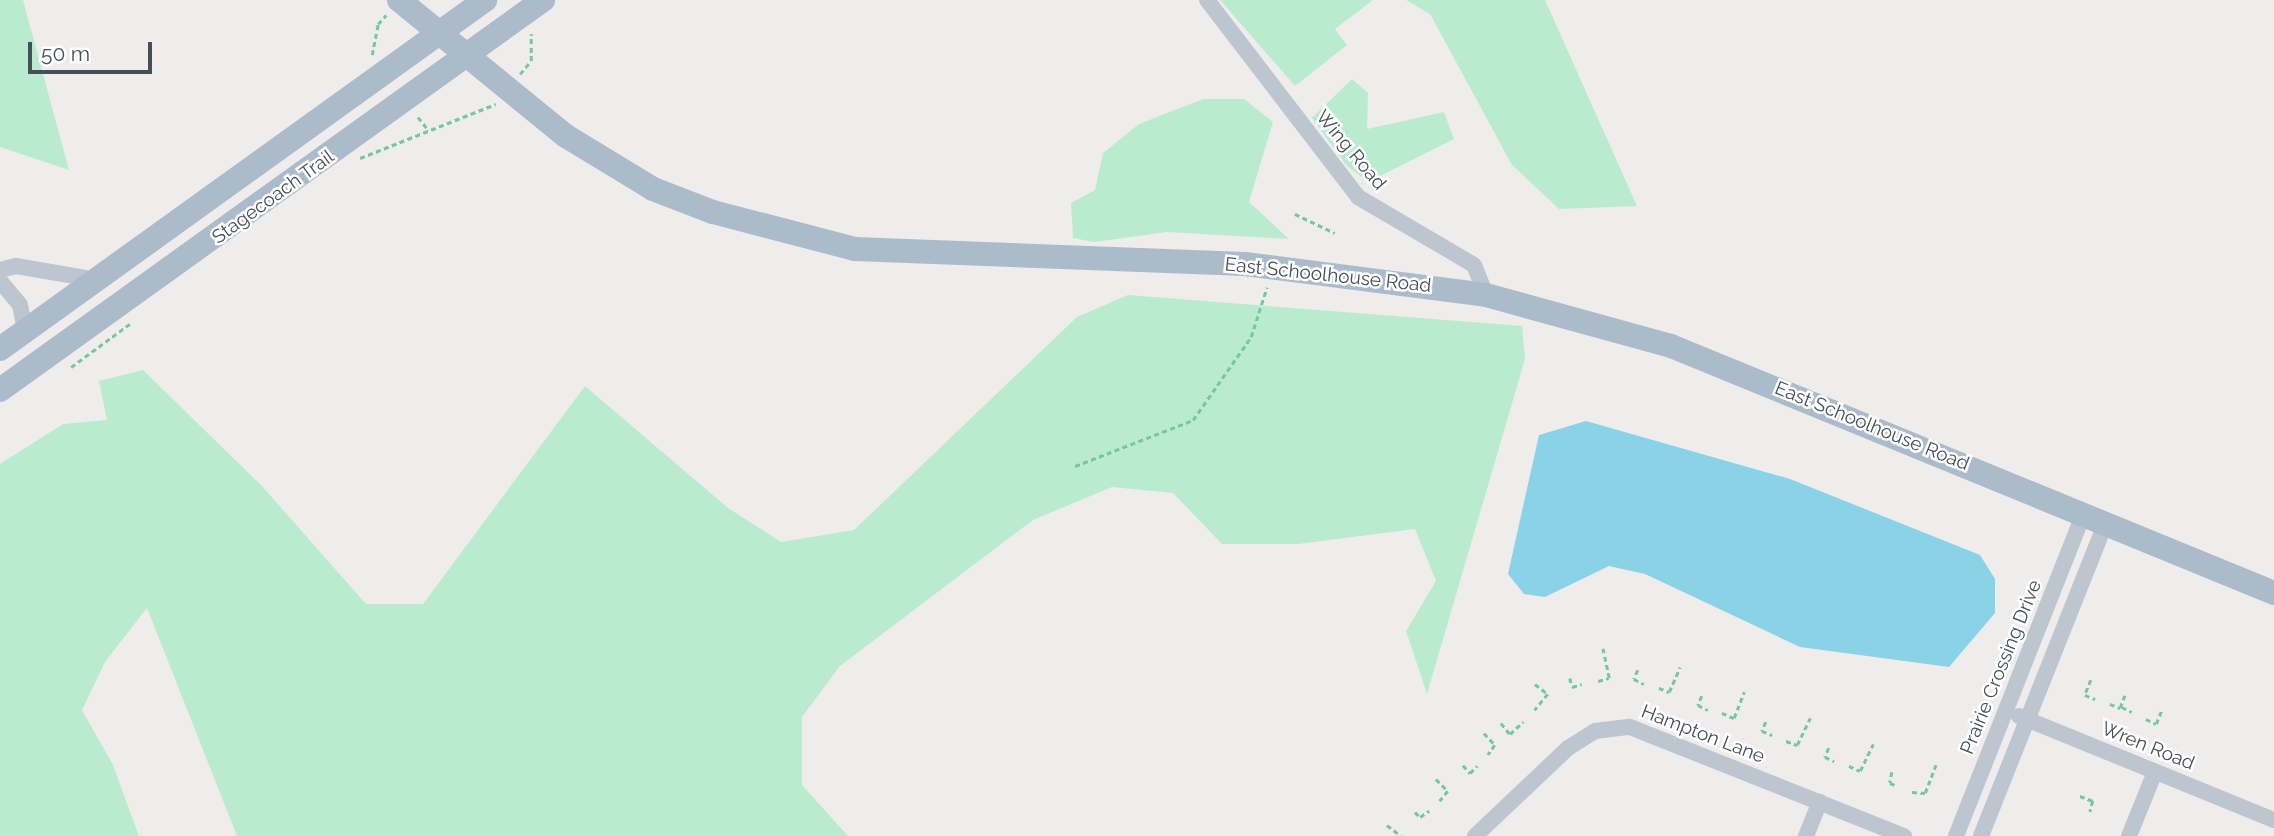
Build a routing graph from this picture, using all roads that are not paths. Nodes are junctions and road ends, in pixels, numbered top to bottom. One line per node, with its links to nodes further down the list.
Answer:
1 (485, 0): 5 (main road, Stagecoach Trail)
2 (543, 0): 6 (main road, Stagecoach Trail)
3 (1207, 0): 10 (street, Wing Road)
4 (392, 9): 5 (main road, East Schoolhouse Road)
5 (439, 34): 6 (main road, East Schoolhouse Road); 8 (main road, Stagecoach Trail)
6 (466, 58): 10 (main road, East Schoolhouse Road); 13 (main road, Stagecoach Trail)
7 (0, 270): 8 (street)
8 (96, 280): 11 (main road, Stagecoach Trail)
9 (0, 281): 11 (street)
10 (1486, 295): 14 (main road, East Schoolhouse Road)
11 (24, 331): 12 (main road, Stagecoach Trail)
12 (0, 349)
13 (0, 390)
14 (2095, 517): 15 (main road, East Schoolhouse Road); 16 (street, Prairie Crossing Drive); 17 (street)
15 (2274, 593)
16 (2007, 712): 17 (street, Wren Road); 24 (street, Prairie Crossing Drive)
17 (2029, 720): 18 (street, Wren Road); 25 (street)
18 (2155, 772): 20 (street, Wren Road); 26 (street)
19 (1819, 802): 21 (street, Hampton Lane); 22 (street); 23 (street, Hampton Lane)
20 (2274, 820)
21 (1475, 836)
22 (1806, 836)
23 (1904, 836)
24 (1956, 836)
25 (1982, 836)
26 (2129, 836)

